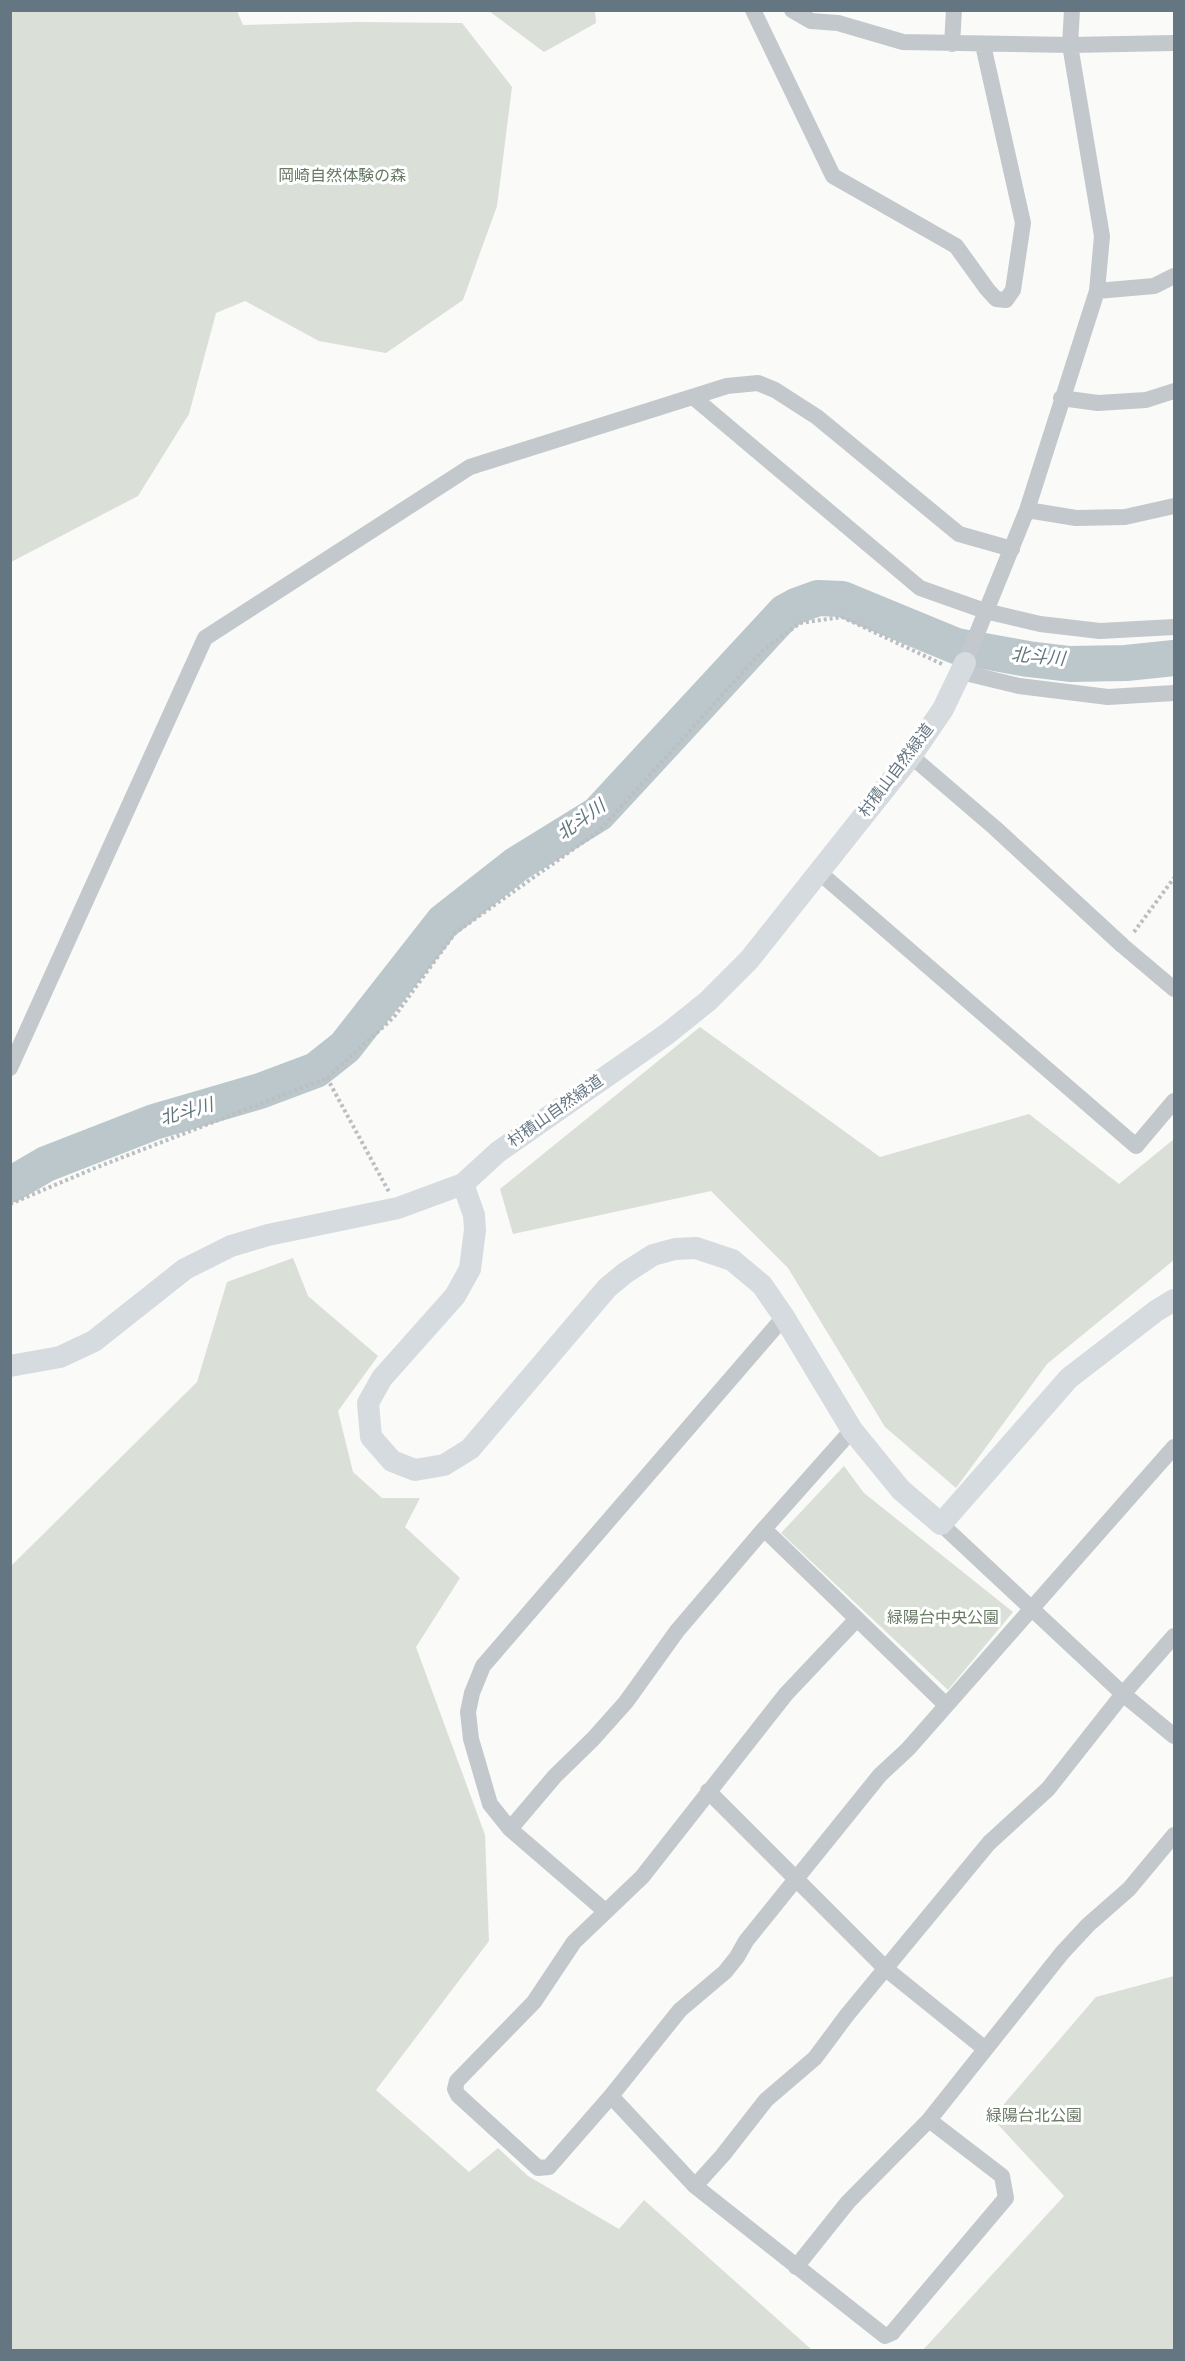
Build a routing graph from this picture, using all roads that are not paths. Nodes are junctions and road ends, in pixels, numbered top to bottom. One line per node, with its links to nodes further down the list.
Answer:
1 (753, 10): 8 (street)
2 (792, 10): 5 (street)
3 (954, 10): 7 (street)
4 (1072, 10): 9 (street)
5 (839, 17): 7 (street)
6 (1174, 43): 9 (street)
7 (951, 44): 8 (street)
8 (984, 45): 9 (street)
9 (1070, 45): 11 (street)
10 (1174, 276): 11 (street)
11 (1097, 291): 14 (street)
12 (1174, 391): 14 (street)
13 (693, 397): 17 (street); 18 (street); 25 (street)
14 (1061, 398): 16 (street)
15 (1174, 506): 16 (street)
16 (1027, 510): 17 (street)
17 (1012, 549): 18 (street)
18 (982, 617): 19 (street); 20 (street)
19 (1174, 627)
20 (963, 668): 21 (street); 22 (street, 村積山自然緑道)
21 (1174, 693)
22 (911, 756): 23 (street, 村積山自然緑道); 24 (street)
23 (820, 873): 26 (street); 27 (street, 村積山自然緑道)
24 (1174, 989)
25 (10, 1068)
26 (1174, 1101)
27 (463, 1184): 29 (street); 30 (street, 村積山自然緑道)
28 (1174, 1300): 33 (street)
29 (784, 1317): 31 (street); 42 (street)
30 (10, 1366)
31 (852, 1430): 33 (street); 34 (street)
32 (1174, 1447): 35 (street)
33 (941, 1524): 35 (street)
34 (764, 1529): 36 (street); 42 (street)
35 (1032, 1608): 38 (street); 39 (street)
36 (856, 1620): 39 (street); 41 (street)
37 (1174, 1636): 38 (street)
38 (1123, 1694): 40 (street); 46 (street)
39 (946, 1705): 44 (street)
40 (1174, 1736)
41 (708, 1791): 44 (street); 45 (street)
42 (510, 1829): 45 (street)
43 (1174, 1835): 47 (street)
44 (796, 1881): 46 (street); 48 (street)
45 (604, 1910): 48 (street)
46 (886, 1969): 47 (street); 50 (street)
47 (984, 2048): 49 (street)
48 (611, 2096): 50 (street)
49 (928, 2120): 51 (street); 51 (street)
50 (694, 2186): 51 (street)
51 (796, 2267)

